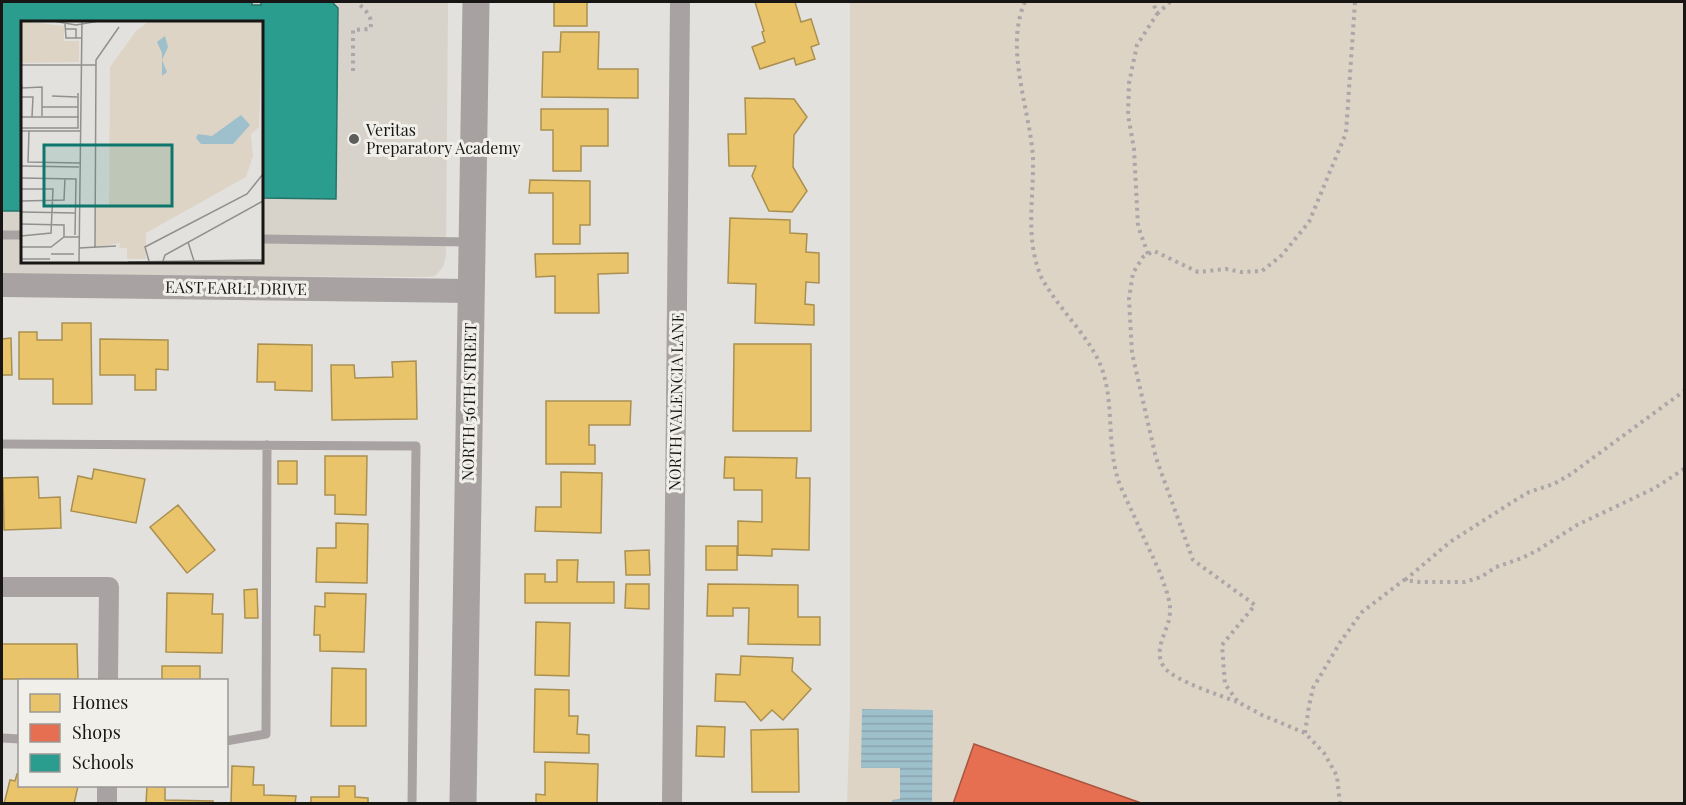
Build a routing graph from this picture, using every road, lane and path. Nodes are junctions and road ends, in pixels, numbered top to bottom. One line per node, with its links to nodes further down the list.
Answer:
1 (357, 2): 9 (path)
2 (476, 2): 13 (main road, NORTH 56TH STREET)
3 (680, 2): 33 (street, NORTH VALENCIA LANE)
4 (1025, 2): 24 (path)
5 (1153, 2): 8 (path)
6 (1170, 2): 8 (path)
7 (1355, 2): 14 (path)
8 (1157, 14): 14 (path)
9 (354, 71)
10 (2, 235): 11 (lane)
11 (21, 235)
12 (262, 239): 13 (lane)
13 (472, 242): 16 (main road, NORTH 56TH STREET)
14 (1148, 254): 24 (path)
15 (2, 285): 16 (street, EAST EARLL DRIVE)
16 (471, 291): 32 (main road, NORTH 56TH STREET)
17 (1684, 391): 21 (path)
18 (2, 444): 19 (lane)
19 (267, 445): 28 (lane); 31 (lane)
20 (1684, 469): 21 (path)
21 (1404, 580): 25 (path)
22 (2, 587): 23 (street)
23 (108, 679)
24 (1238, 702): 25 (path)
25 (1305, 733): 34 (path)
26 (2, 738): 27 (lane)
27 (18, 738)
28 (228, 741)
29 (107, 787): 30 (street)
30 (107, 804)
31 (412, 804)
32 (463, 804)
33 (672, 804)
34 (1340, 804)

